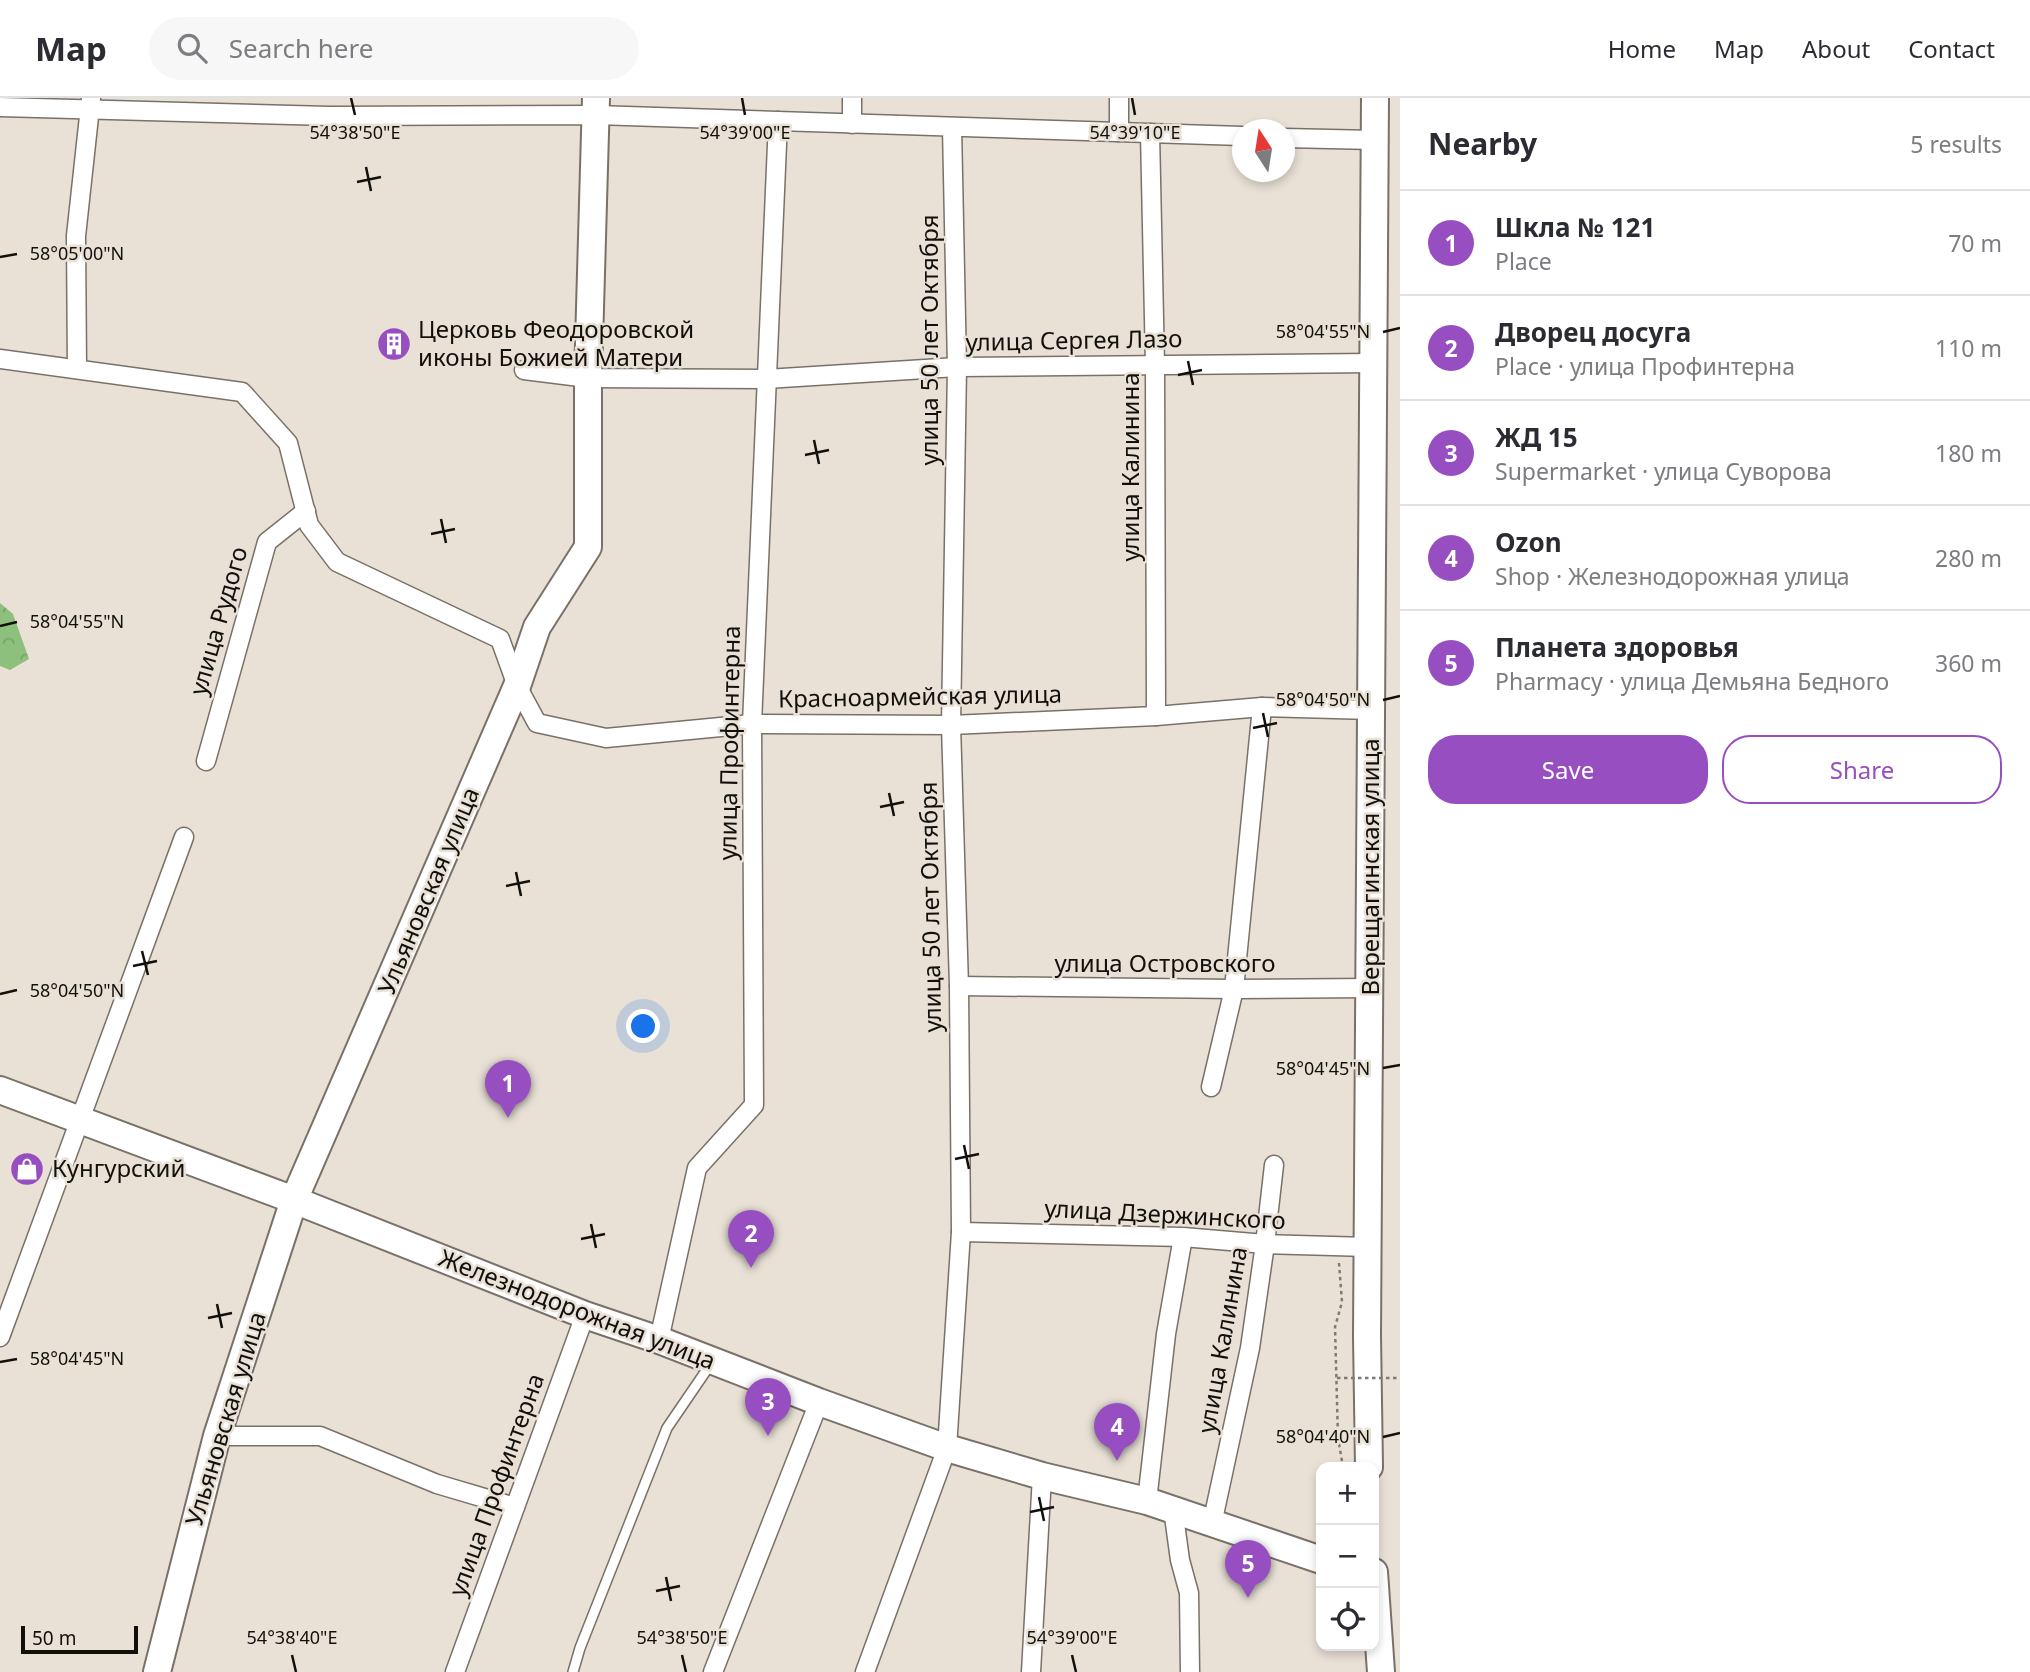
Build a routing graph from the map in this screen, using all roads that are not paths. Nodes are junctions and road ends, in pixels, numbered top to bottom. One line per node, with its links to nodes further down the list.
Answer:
1 (852, 98): 9 (street)
2 (1119, 98): 11 (street)
3 (1375, 98): 15 (street, Верещагинская улица)
4 (91, 103): 5 (street); 6 (street); 20 (street)
5 (0, 107)
6 (329, 107): 7 (street)
7 (596, 107): 8 (street); 22 (street, Ульяновская улица)
8 (778, 121): 9 (street); 23 (street, улица Профинтерна)
9 (852, 124): 10 (street)
10 (952, 127): 11 (street); 19 (street, улица 50 лет Октября)
11 (1119, 132): 12 (street)
12 (1150, 133): 13 (street); 18 (street, улица Калинина)
13 (1232, 136)
14 (1295, 138): 15 (street)
15 (1375, 141): 17 (street, Верещагинская улица)
16 (0, 359): 20 (street)
17 (1373, 363): 18 (street, улица Сергея Лазо); 27 (street, Верещагинская улица)
18 (1155, 365): 19 (street, улица Сергея Лазо); 28 (street, улица Калинина)
19 (957, 367): 23 (street, улица Сергея Лазо); 30 (street, улица 50 лет Октября)
20 (77, 369): 24 (street)
21 (524, 370): 22 (street, улица Сергея Лазо)
22 (588, 377): 23 (street, улица Сергея Лазо); 25 (street, Ульяновская улица)
23 (766, 379): 29 (street, улица Профинтерна)
24 (307, 518): 25 (street, Красноармейская улица); 31 (street, улица Рудого)
25 (517, 686): 29 (street, Красноармейская улица); 40 (street, Ульяновская улица)
26 (1262, 707): 27 (street, Красноармейская улица); 28 (street, Красноармейская улица); 35 (street)
27 (1373, 710): 34 (street, Верещагинская улица)
28 (1156, 716): 30 (street, Красноармейская улица)
29 (752, 724): 30 (street, Красноармейская улица); 47 (street, улица Профинтерна)
30 (951, 725): 33 (street, улица 50 лет Октября)
31 (206, 761)
32 (184, 837): 38 (street)
33 (959, 986): 35 (street, улица Островского); 41 (street, улица 50 лет Октября)
34 (1371, 988): 35 (street, улица Островского); 44 (street, Верещагинская улица)
35 (1234, 989): 36 (street)
36 (1211, 1087)
37 (0, 1090): 38 (street, Железнодорожная улица)
38 (80, 1120): 40 (street, Железнодорожная улица); 46 (street)
39 (1273, 1164): 43 (street, улица Калинина)
40 (295, 1200): 45 (street, Железнодорожная улица); 50 (street, Ульяновская улица)
41 (961, 1232): 42 (street, улица Дзержинского); 51 (street, улица 50 лет Октября)
42 (1183, 1237): 43 (street, улица Дзержинского); 54 (street)
43 (1265, 1244): 44 (street, улица Дзержинского); 57 (street, улица Калинина)
44 (1368, 1247): 52 (street, Верещагинская улица)
45 (585, 1315): 47 (street, Железнодорожная улица); 55 (street, улица Профинтерна)
46 (0, 1337)
47 (659, 1340): 48 (street, Железнодорожная улица)
48 (713, 1361): 49 (street, Железнодорожная улица); 62 (lane)
49 (818, 1402): 51 (street, Железнодорожная улица); 63 (street)
50 (217, 1436): 55 (street); 60 (street, Ульяновская улица)
51 (947, 1448): 53 (street, Железнодорожная улица); 64 (street, улица 50 лет Октября)
52 (1368, 1462)
53 (1042, 1476): 54 (street, Железнодорожная улица); 65 (street)
54 (1147, 1501): 56 (street, Железнодорожная улица)
55 (515, 1507): 61 (street, улица Профинтерна)
56 (1173, 1509): 57 (street, Железнодорожная улица); 66 (street)
57 (1212, 1524): 58 (street, Железнодорожная улица)
58 (1316, 1558)
59 (1375, 1588): 67 (street)
60 (156, 1672)
61 (455, 1672)
62 (573, 1672)
63 (713, 1672)
64 (865, 1672)
65 (1031, 1672)
66 (1190, 1672)
67 (1381, 1672)

